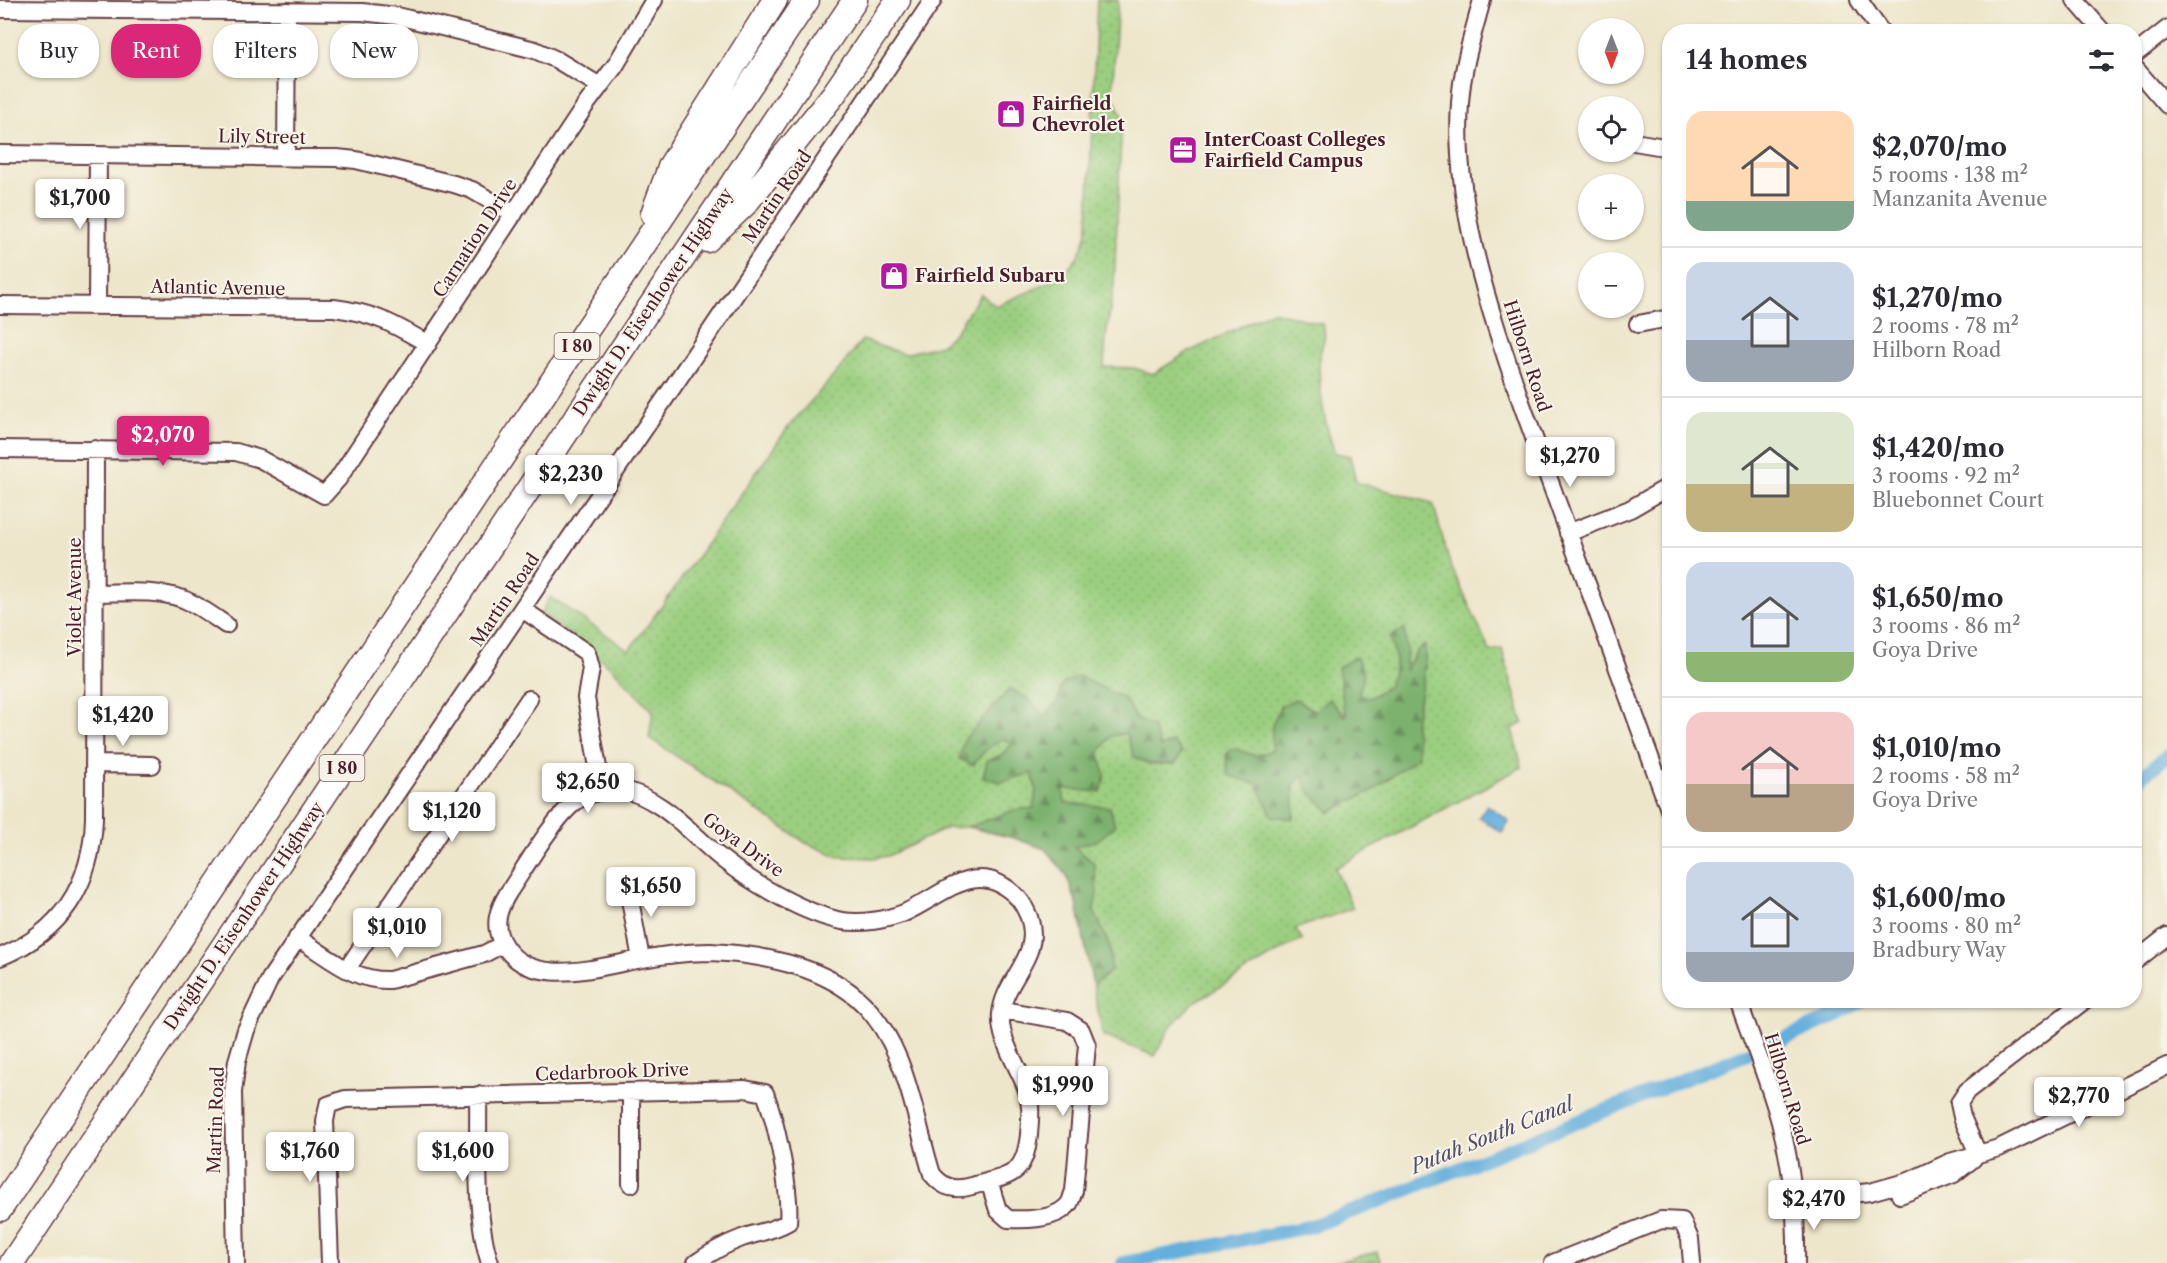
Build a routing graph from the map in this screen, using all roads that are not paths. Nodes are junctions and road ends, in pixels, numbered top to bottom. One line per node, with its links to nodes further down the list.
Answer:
1 (654, 0): 17 (street, Carnation Drive)
2 (775, 0): 25 (highway)
3 (807, 0): 25 (highway, I 80)
4 (855, 0): 26 (highway, Dwight D. Eisenhower Highway / I 80)
5 (898, 0): 26 (highway)
6 (933, 0): 37 (street, Martin Road)
7 (1482, 0): 35 (street, Hilborn Road)
8 (1859, 0): 12 (street)
9 (2075, 0): 13 (street)
10 (0, 9): 11 (street)
11 (287, 11): 17 (street); 23 (street)
12 (1876, 24)
13 (2096, 24)
14 (2167, 29): 15 (street)
15 (2142, 49)
16 (2142, 77): 18 (street)
17 (600, 86): 24 (street, Carnation Drive)
18 (2167, 105)
19 (1644, 144): 20 (street)
20 (1662, 147)
21 (0, 154): 22 (street, Lily Street)
22 (98, 155): 23 (street, Lily Street); 28 (street)
23 (286, 157): 24 (street, Lily Street)
24 (514, 214): 31 (street, Carnation Drive)
25 (637, 256): 65 (highway, I 80)
26 (673, 273): 66 (highway, Dwight D. Eisenhower Highway / I 80)
27 (0, 305): 28 (street, Atlantic Avenue)
28 (97, 306): 31 (street, Atlantic Avenue)
29 (1662, 320): 30 (street)
30 (1638, 324)
31 (428, 344): 33 (street, Carnation Drive)
32 (0, 449): 33 (street)
33 (95, 449): 36 (street, Violet Avenue)
34 (1662, 491): 35 (street)
35 (1568, 533): 42 (street, Hilborn Road)
36 (94, 592): 38 (street); 40 (street, Violet Avenue)
37 (522, 609): 43 (street); 46 (street, Martin Road)
38 (226, 625)
39 (529, 699): 51 (street)
40 (94, 764): 41 (street); 49 (street, Violet Avenue)
41 (152, 765)
42 (1662, 790)
43 (602, 791): 47 (street, Goya Drive); 54 (street, Goya Drive)
44 (627, 884): 50 (street)
45 (2167, 936): 48 (street)
46 (297, 938): 51 (street); 67 (street, Martin Road)
47 (503, 944): 50 (street, Goya Drive); 51 (street)
48 (2142, 956)
49 (0, 957)
50 (641, 959): 59 (street, Goya Drive)
51 (346, 969)
52 (1740, 1008): 64 (street, Hilborn Road)
53 (2075, 1008): 58 (street)
54 (1002, 1010): 59 (street, Goya Drive); 59 (street)
55 (2167, 1066): 58 (street)
56 (631, 1092): 57 (street, Cedarbrook Drive); 62 (street); 70 (street, Cedarbrook Drive)
57 (478, 1095): 68 (street, Cedarbrook Drive); 69 (street)
58 (1978, 1154): 60 (street); 61 (street)
59 (989, 1181)
60 (1909, 1181): 61 (street); 63 (street)
61 (1937, 1181): 63 (street)
62 (631, 1184)
63 (1870, 1192): 64 (street)
64 (1794, 1200): 73 (street, Hilborn Road)
65 (0, 1209)
66 (12, 1263)
67 (236, 1263)
68 (330, 1263)
69 (490, 1263)
70 (696, 1263)
71 (1553, 1263): 72 (street)
72 (1692, 1263)
73 (1796, 1263)

